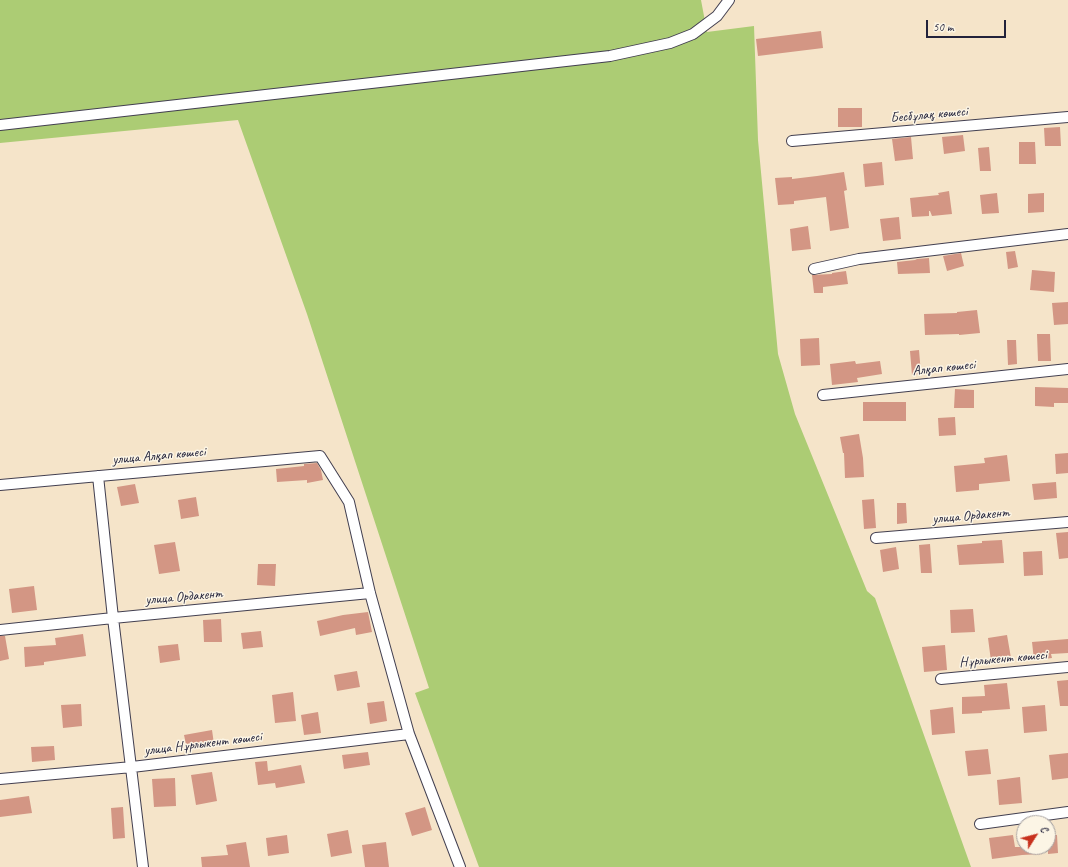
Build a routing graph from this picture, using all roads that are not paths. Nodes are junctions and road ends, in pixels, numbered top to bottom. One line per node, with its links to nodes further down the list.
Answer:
1 (729, 0): 3 (street)
2 (1068, 117): 4 (street, Бесбұлақ көшесі)
3 (0, 125)
4 (792, 141)
5 (1068, 234): 6 (street)
6 (814, 269)
7 (1068, 369): 8 (street, Алқап көшесі)
8 (823, 395)
9 (98, 476): 10 (street, улица Алқап көшесі); 13 (street, улица Алқап көшесі); 14 (street)
10 (0, 485)
11 (1068, 522): 12 (street, улица Ордакент)
12 (876, 538)
13 (370, 593): 14 (street, улица Ордакент); 18 (street)
14 (113, 618): 15 (street, улица Ордакент); 19 (street)
15 (0, 630)
16 (1068, 667): 17 (street, Нұрлыкент көшесі)
17 (940, 679)
18 (409, 734): 19 (street, улица Нұрлыкент көшесі); 24 (street)
19 (132, 767): 20 (street, улица Нұрлыкент көшесі); 23 (street)
20 (0, 780)
21 (1068, 812): 22 (street)
22 (980, 824)
23 (143, 867)
24 (460, 867)

